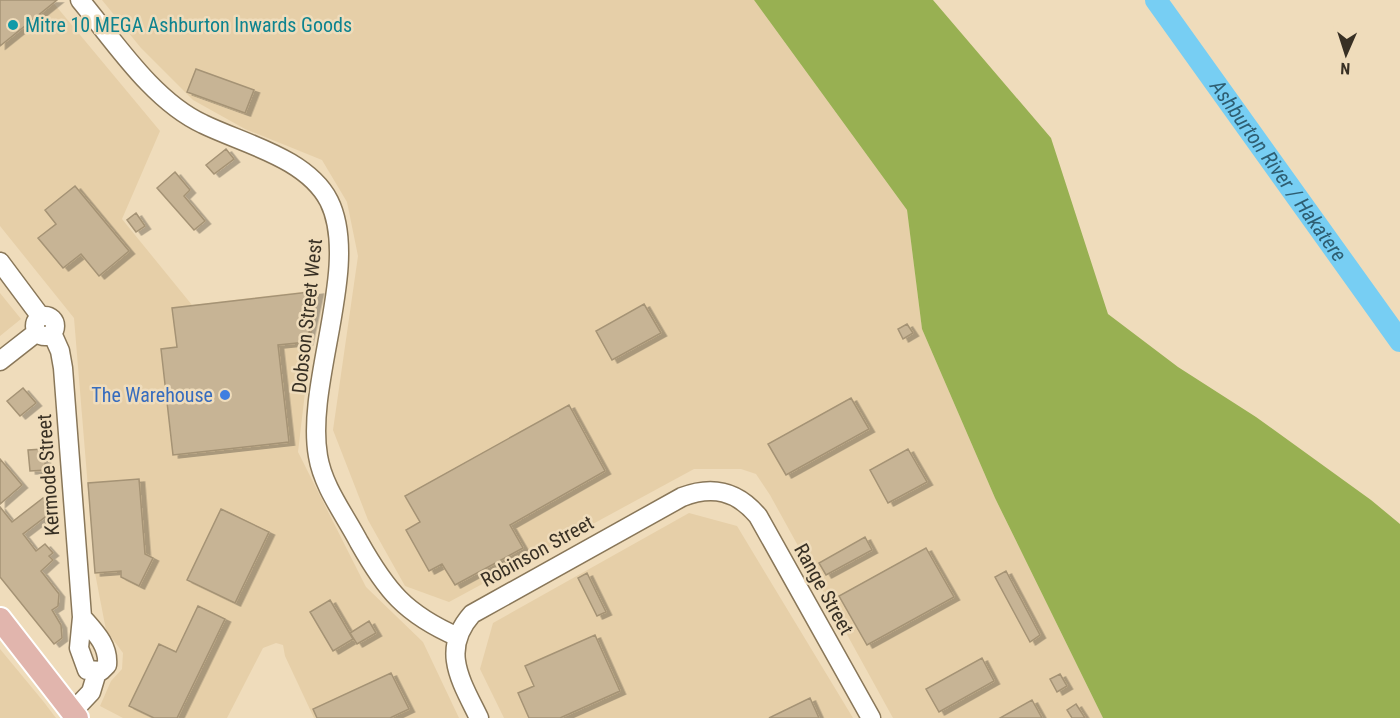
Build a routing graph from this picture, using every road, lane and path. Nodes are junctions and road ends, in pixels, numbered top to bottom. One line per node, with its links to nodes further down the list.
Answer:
1 (80, 0): 7 (street, Dobson Street West)
2 (0, 262): 3 (street, Kermode Street)
3 (43, 327): 4 (street); 8 (street, Kermode Street)
4 (0, 361)
5 (728, 492): 7 (street, Robinson Street); 10 (street, Range Street)
6 (0, 619): 8 (main road)
7 (458, 637): 9 (street)
8 (75, 714)
9 (478, 718)
10 (871, 718)

